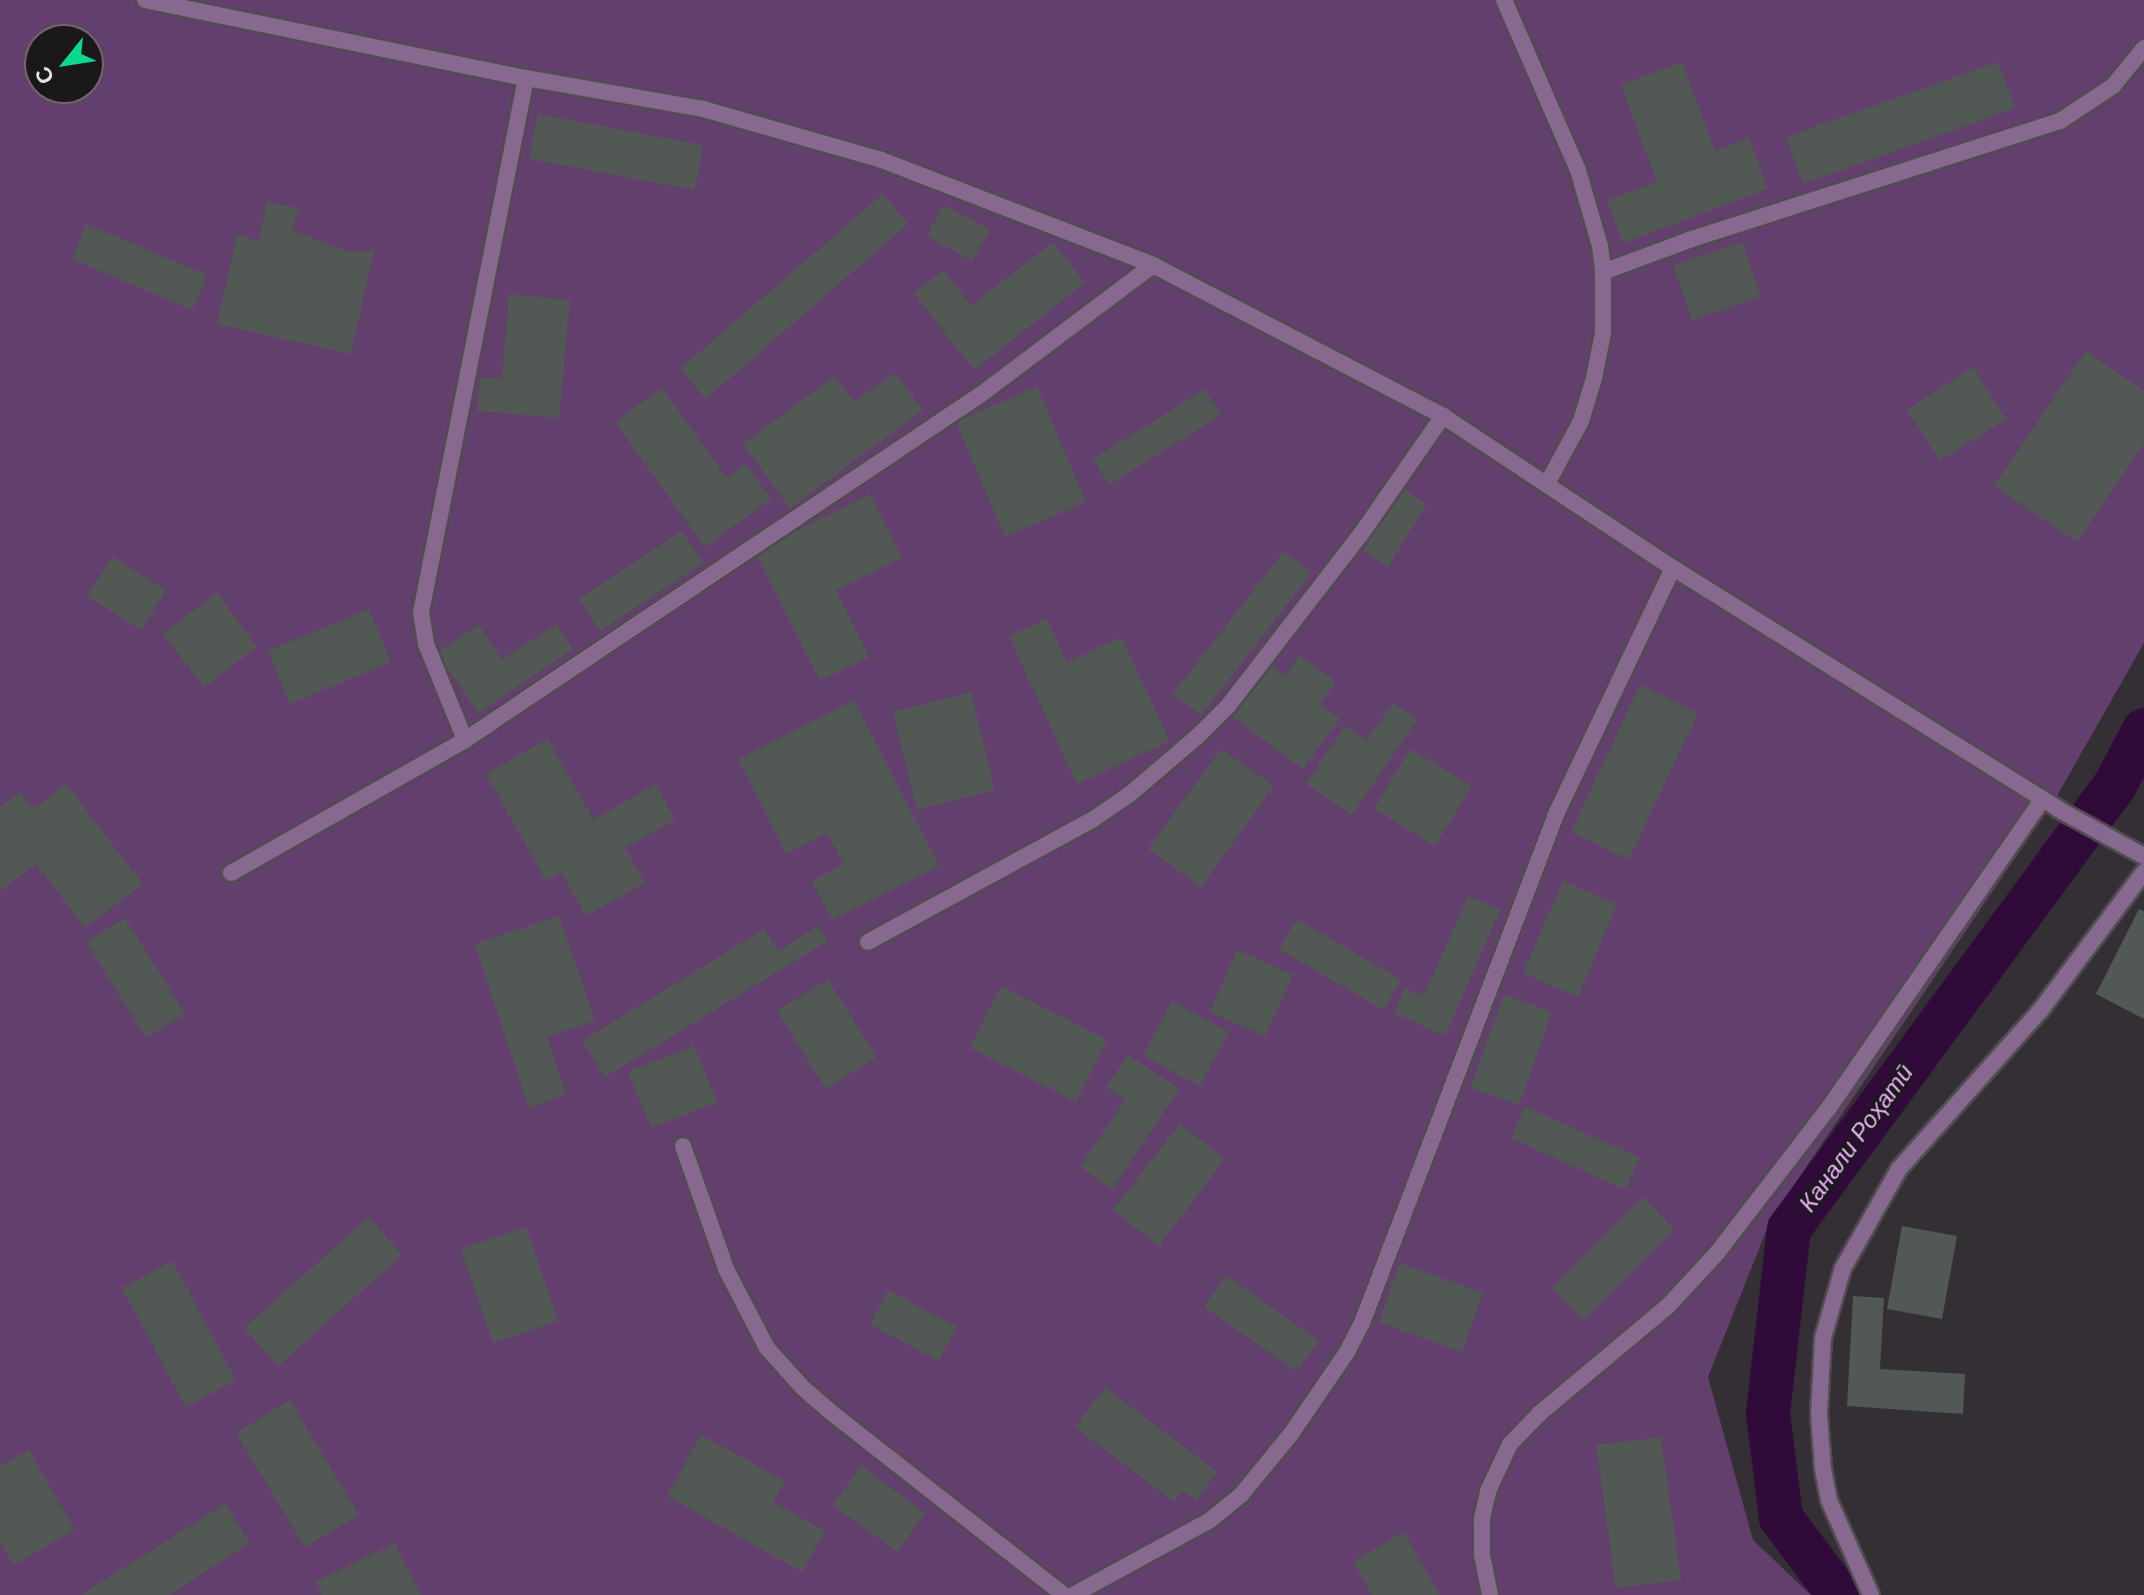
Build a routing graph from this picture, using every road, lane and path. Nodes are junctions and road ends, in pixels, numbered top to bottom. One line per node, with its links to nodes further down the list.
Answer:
1 (145, 0): 4 (street)
2 (1504, 0): 6 (street)
3 (2144, 48): 6 (street)
4 (526, 78): 5 (street); 10 (street)
5 (1153, 265): 7 (street); 10 (street)
6 (1603, 272): 8 (street)
7 (1443, 416): 8 (street); 15 (street)
8 (1548, 482): 9 (street)
9 (1673, 568): 11 (street); 18 (street)
10 (465, 740): 14 (street)
11 (2043, 799): 12 (street); 19 (street)
12 (2138, 852)
13 (2144, 872): 20 (street)
14 (231, 873)
15 (868, 942)
16 (683, 1146): 17 (street)
17 (1064, 1595)
18 (1073, 1595)
19 (1490, 1595)
20 (1871, 1595)

